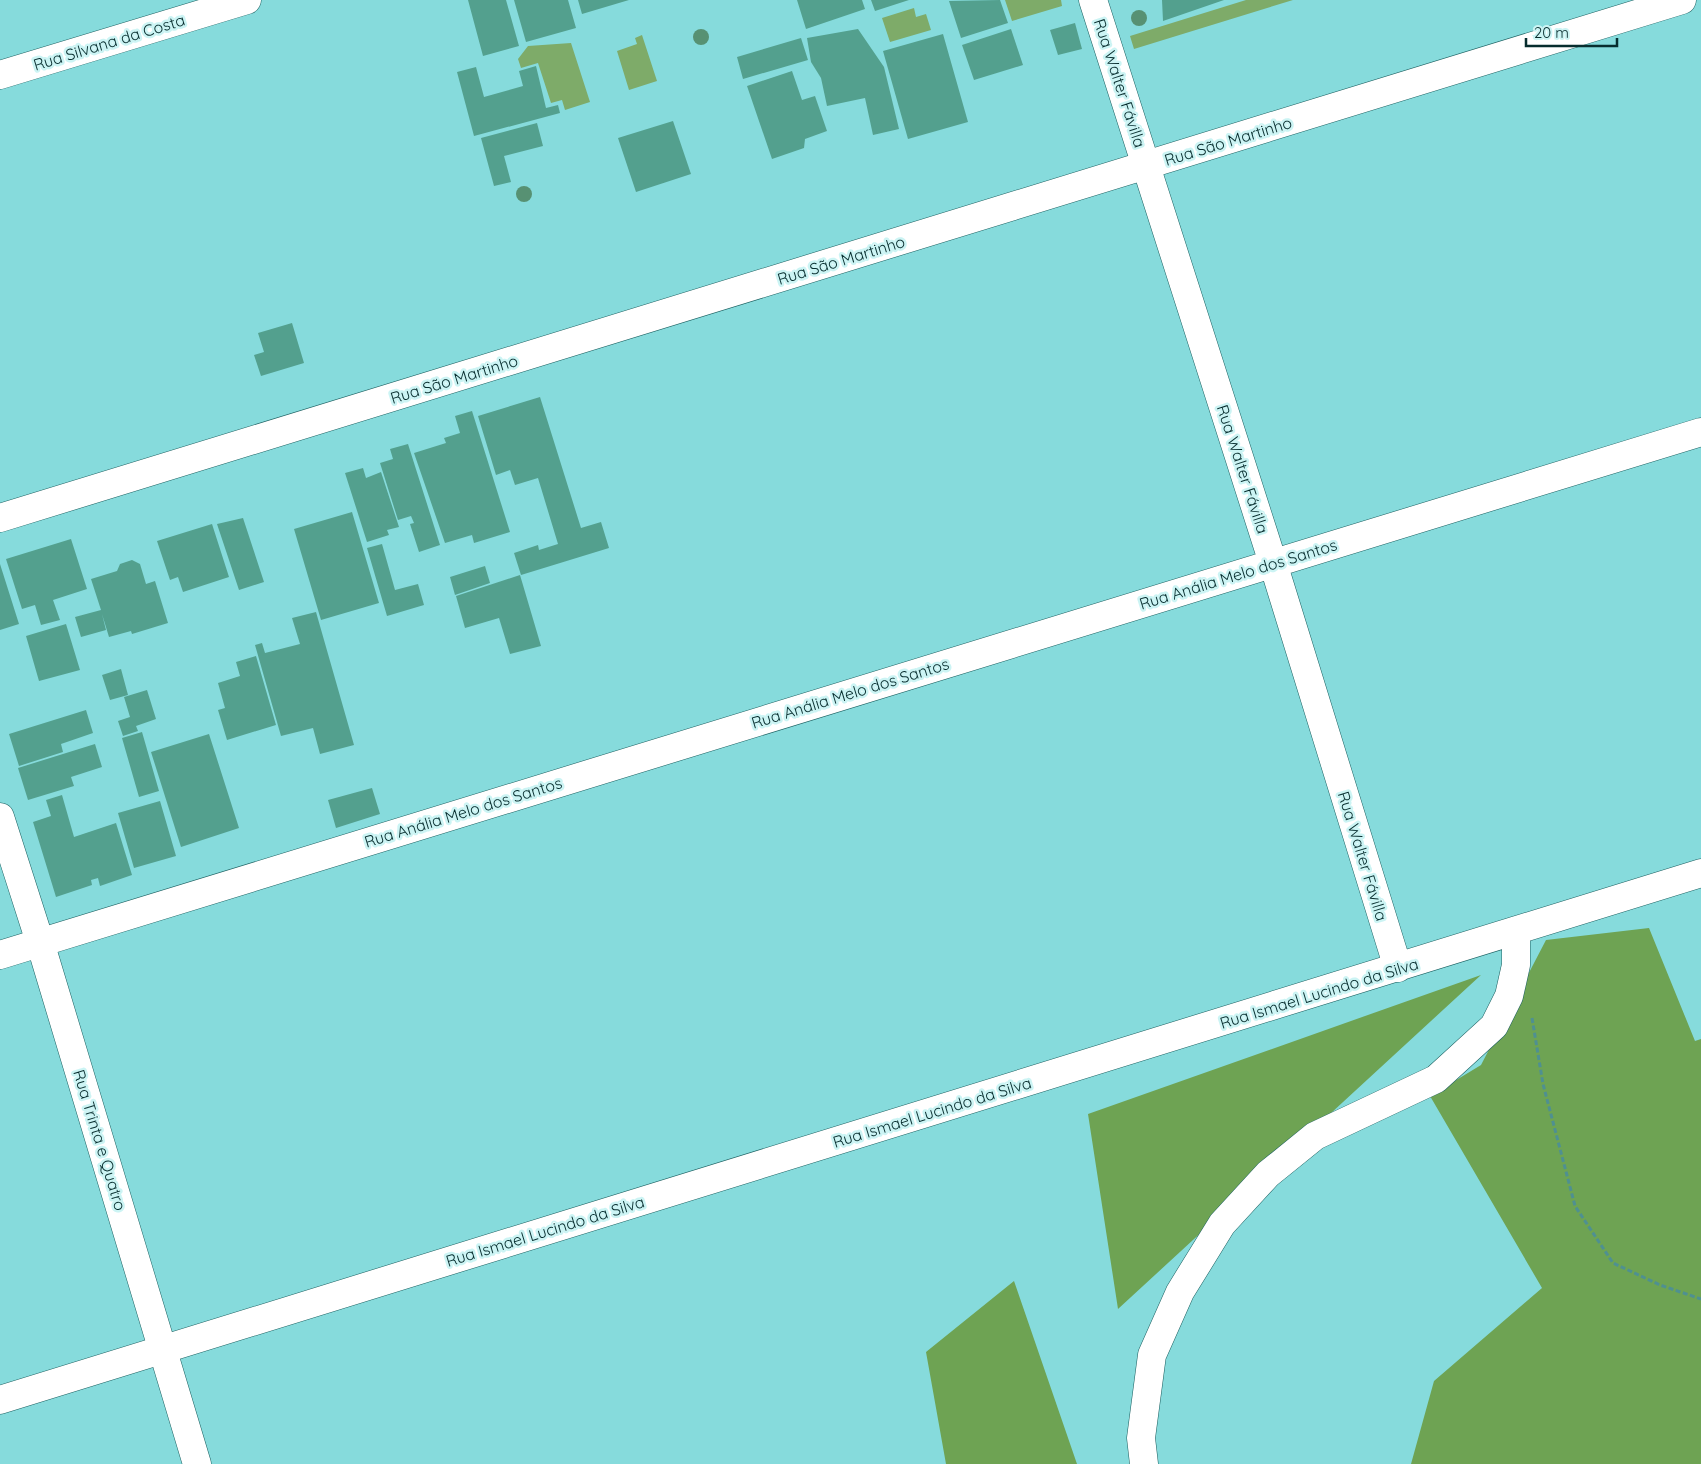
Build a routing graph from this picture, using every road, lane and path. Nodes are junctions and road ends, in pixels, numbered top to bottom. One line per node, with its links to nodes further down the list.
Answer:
1 (247, 0): 4 (street, Rua Silvana da Costa)
2 (1094, 0): 5 (street, Rua Walter Fávilla)
3 (1682, 0): 5 (street, Rua São Martinho)
4 (0, 75)
5 (1147, 166): 7 (street, Rua São Martinho); 8 (street, Rua Walter Fávilla)
6 (1701, 432): 8 (street, Rua Anália Melo dos Santos)
7 (0, 518)
8 (1273, 563): 12 (street, Rua Anália Melo dos Santos); 14 (street, Rua Walter Fávilla)
9 (0, 817): 12 (street, Rua Trinta e Quatro)
10 (1701, 873): 11 (street, Rua Ismael Lucindo da Silva)
11 (1516, 931): 14 (street, Rua Ismael Lucindo da Silva); 20 (street)
12 (40, 942): 13 (street, Rua Anália Melo dos Santos); 17 (street, Rua Trinta e Quatro)
13 (0, 954)
14 (1398, 968): 17 (street, Rua Ismael Lucindo da Silva)
15 (1532, 1017): 16 (path)
16 (1701, 1299)
17 (162, 1349): 18 (street, Rua Ismael Lucindo da Silva); 19 (street, Rua Trinta e Quatro)
18 (0, 1400)
19 (197, 1464)
20 (1144, 1464)

